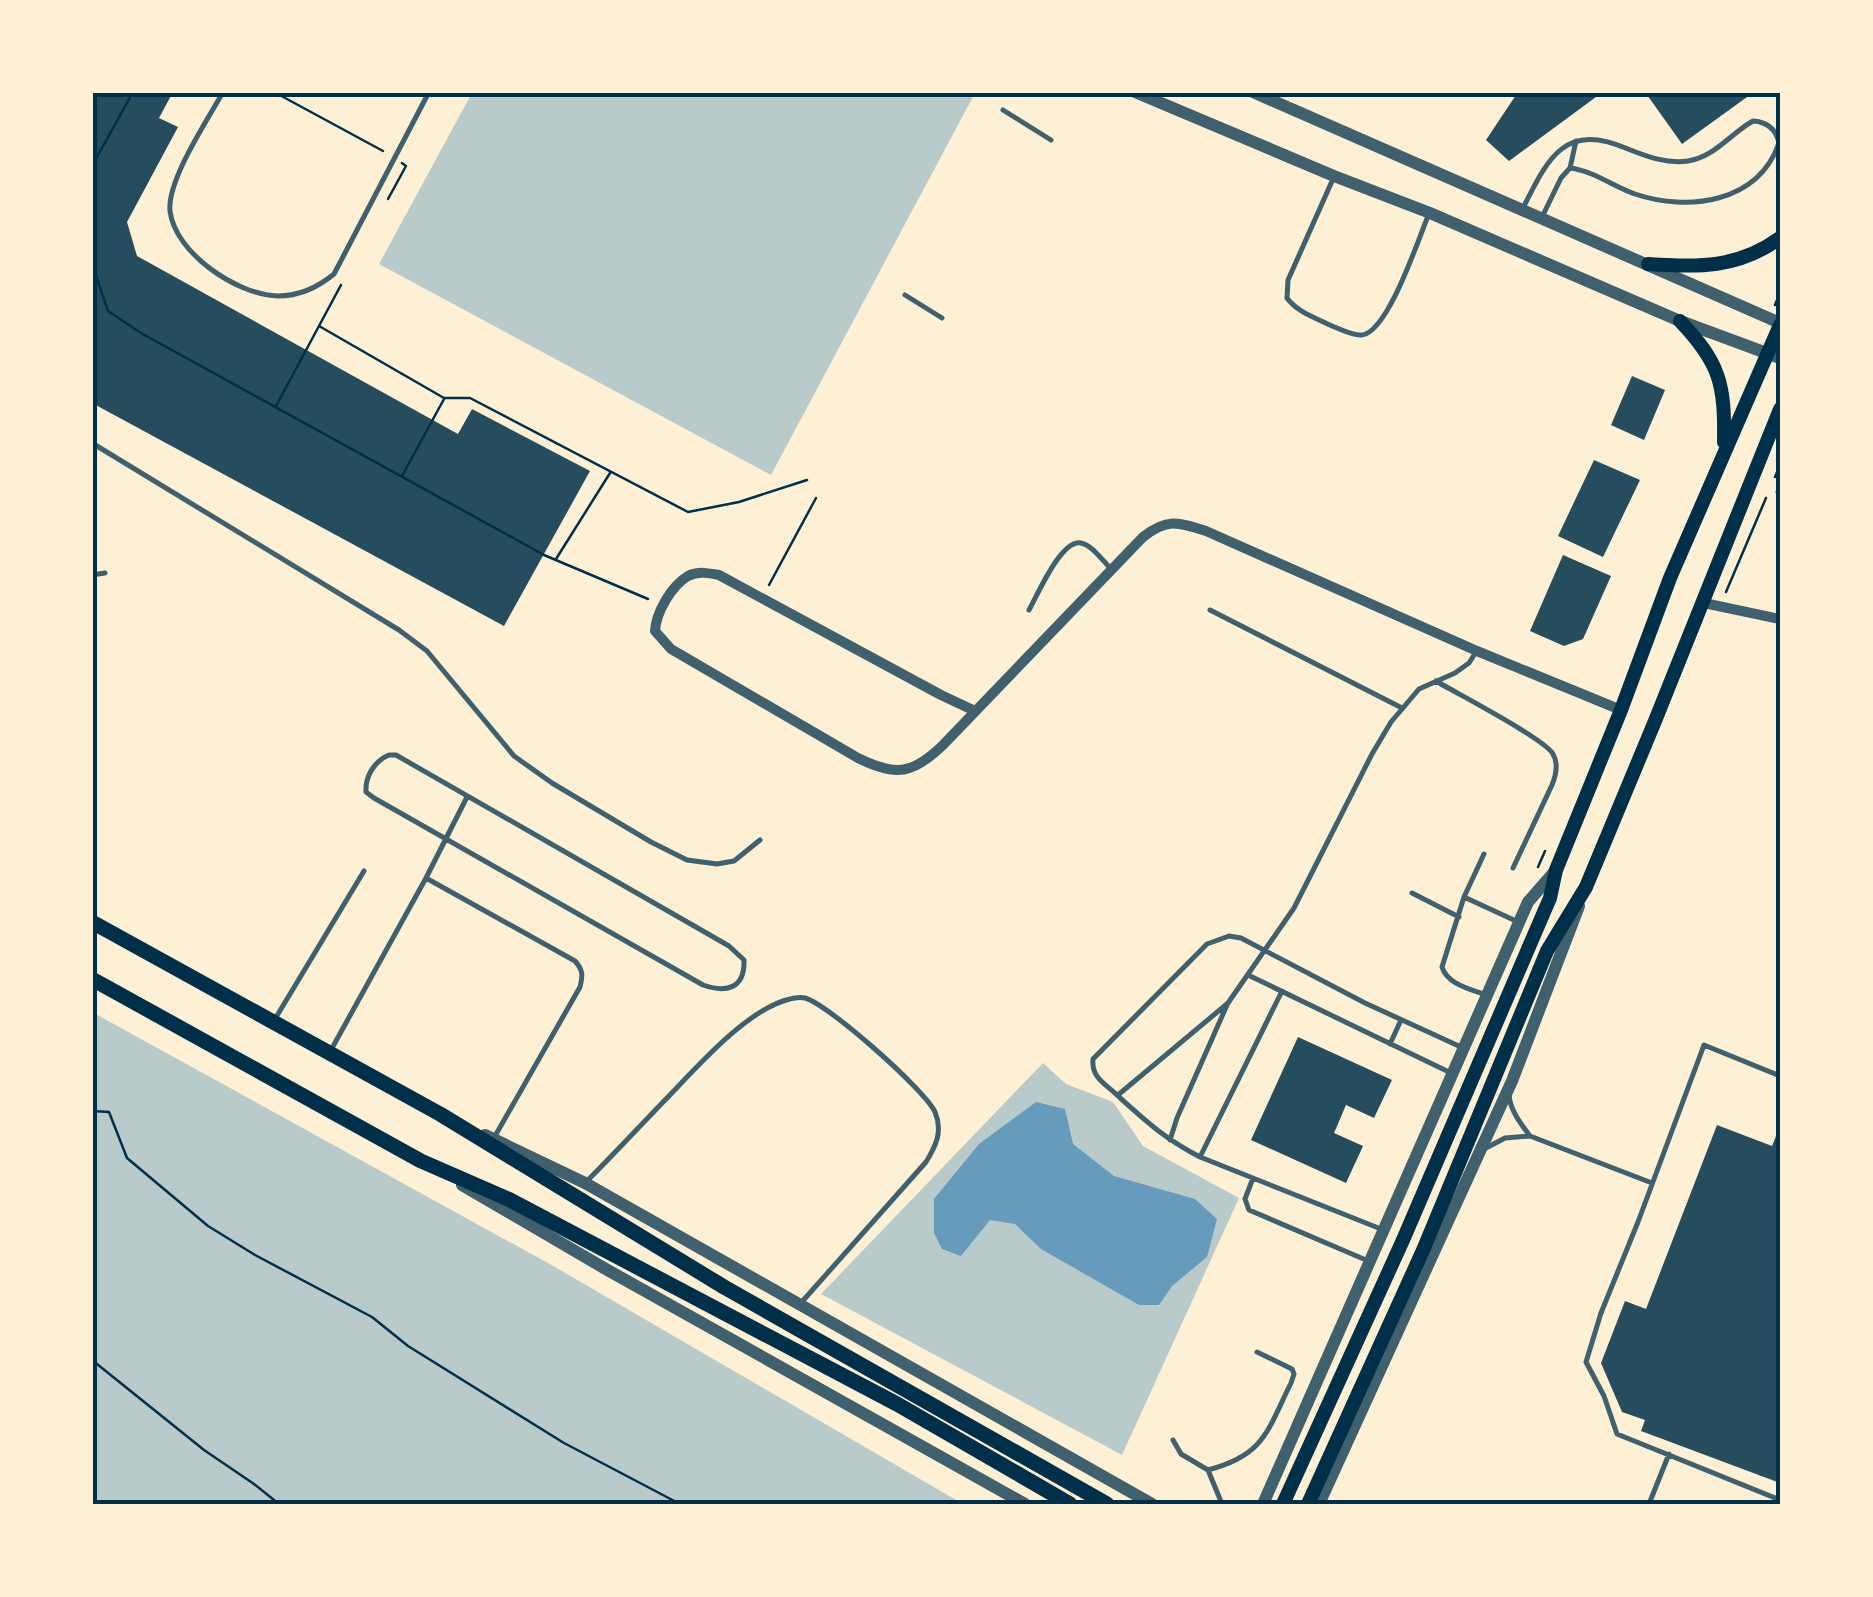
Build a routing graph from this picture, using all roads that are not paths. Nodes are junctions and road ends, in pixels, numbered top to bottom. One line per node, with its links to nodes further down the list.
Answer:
1 (223, 92): 2 (lane)
2 (429, 92)
3 (1135, 92): 9 (street)
4 (1253, 92): 10 (street)
5 (1003, 110): 6 (lane)
6 (1051, 140)
7 (1576, 141): 8 (lane); 8 (lane); 10 (lane)
8 (1570, 168): 12 (lane)
9 (1334, 176): 11 (street); 11 (lane)
10 (1523, 209): 12 (street)
11 (1430, 213): 17 (street)
12 (1542, 218): 14 (street)
13 (1780, 238): 14 (main road)
14 (1648, 264): 18 (street)
15 (905, 295): 16 (lane)
16 (942, 318)
17 (1680, 321): 19 (street); 22 (main road)
18 (1780, 324): 19 (main road)
19 (1774, 356): 22 (main road)
20 (1780, 409): 26 (main road)
21 (92, 442): 37 (lane)
22 (1724, 450): 33 (main road)
23 (1111, 569): 27 (lane); 30 (street); 34 (street)
24 (105, 573): 25 (lane)
25 (92, 576)
26 (1704, 603): 29 (street); 43 (main road)
27 (1029, 610)
28 (1210, 610): 32 (lane)
29 (1780, 619)
30 (1477, 651): 31 (lane); 33 (street)
31 (1436, 681): 32 (lane); 39 (lane)
32 (1402, 708): 49 (lane)
33 (1621, 710): 40 (main road)
34 (974, 711): 34 (street)
35 (467, 798): 36 (lane); 36 (lane); 36 (lane)
36 (445, 839): 42 (lane)
37 (760, 840)
38 (1484, 854): 45 (lane)
39 (1513, 868)
40 (1556, 870): 48 (street); 90 (main road)
41 (364, 871): 56 (lane)
42 (426, 878): 59 (lane); 66 (lane)
43 (1586, 886): 62 (street); 91 (main road)
44 (1412, 893): 46 (lane)
45 (1464, 898): 46 (lane); 48 (lane)
46 (1459, 918): 53 (lane)
47 (92, 922): 56 (highway)
48 (1518, 922): 53 (street)
49 (1266, 950): 50 (lane); 55 (lane); 63 (lane)
50 (1248, 975): 52 (lane); 54 (lane)
51 (92, 979): 70 (highway)
52 (1282, 991): 57 (lane); 69 (lane)
53 (1486, 995): 58 (street)
54 (1228, 1003): 63 (lane); 67 (lane)
55 (1401, 1020): 57 (lane); 58 (lane)
56 (273, 1022): 59 (highway)
57 (1390, 1044): 60 (lane)
58 (1463, 1048): 60 (street)
59 (329, 1053): 64 (highway)
60 (1452, 1073): 74 (street)
61 (1780, 1076): 72 (lane)
62 (1512, 1081): 65 (lane); 68 (street)
63 (1118, 1095): 67 (lane)
64 (440, 1114): 66 (street); 86 (highway)
65 (1530, 1136): 68 (lane); 72 (lane)
66 (494, 1139): 73 (street)
67 (1170, 1140): 69 (lane)
68 (1482, 1150): 92 (street)
69 (1200, 1157): 71 (lane)
70 (421, 1161): 84 (street); 85 (highway)
71 (1253, 1178): 74 (lane); 75 (lane)
72 (1652, 1182): 79 (lane)
73 (585, 1184): 76 (street); 76 (lane)
74 (1384, 1230): 75 (street)
75 (1370, 1262): 82 (street)
76 (799, 1306): 87 (street)
77 (1256, 1352): 80 (lane)
78 (1173, 1440): 80 (lane)
79 (1669, 1454): 81 (lane); 93 (lane)
80 (1208, 1470): 88 (lane)
81 (1772, 1496): 83 (lane); 94 (lane)
82 (1265, 1500): 89 (street)
83 (1780, 1500)
84 (1025, 1504)
85 (1070, 1504)
86 (1107, 1504)
87 (1150, 1504)
88 (1222, 1504)
89 (1254, 1504)
90 (1283, 1504)
91 (1308, 1504)
92 (1319, 1504)
93 (1651, 1504)
94 (1770, 1504)

